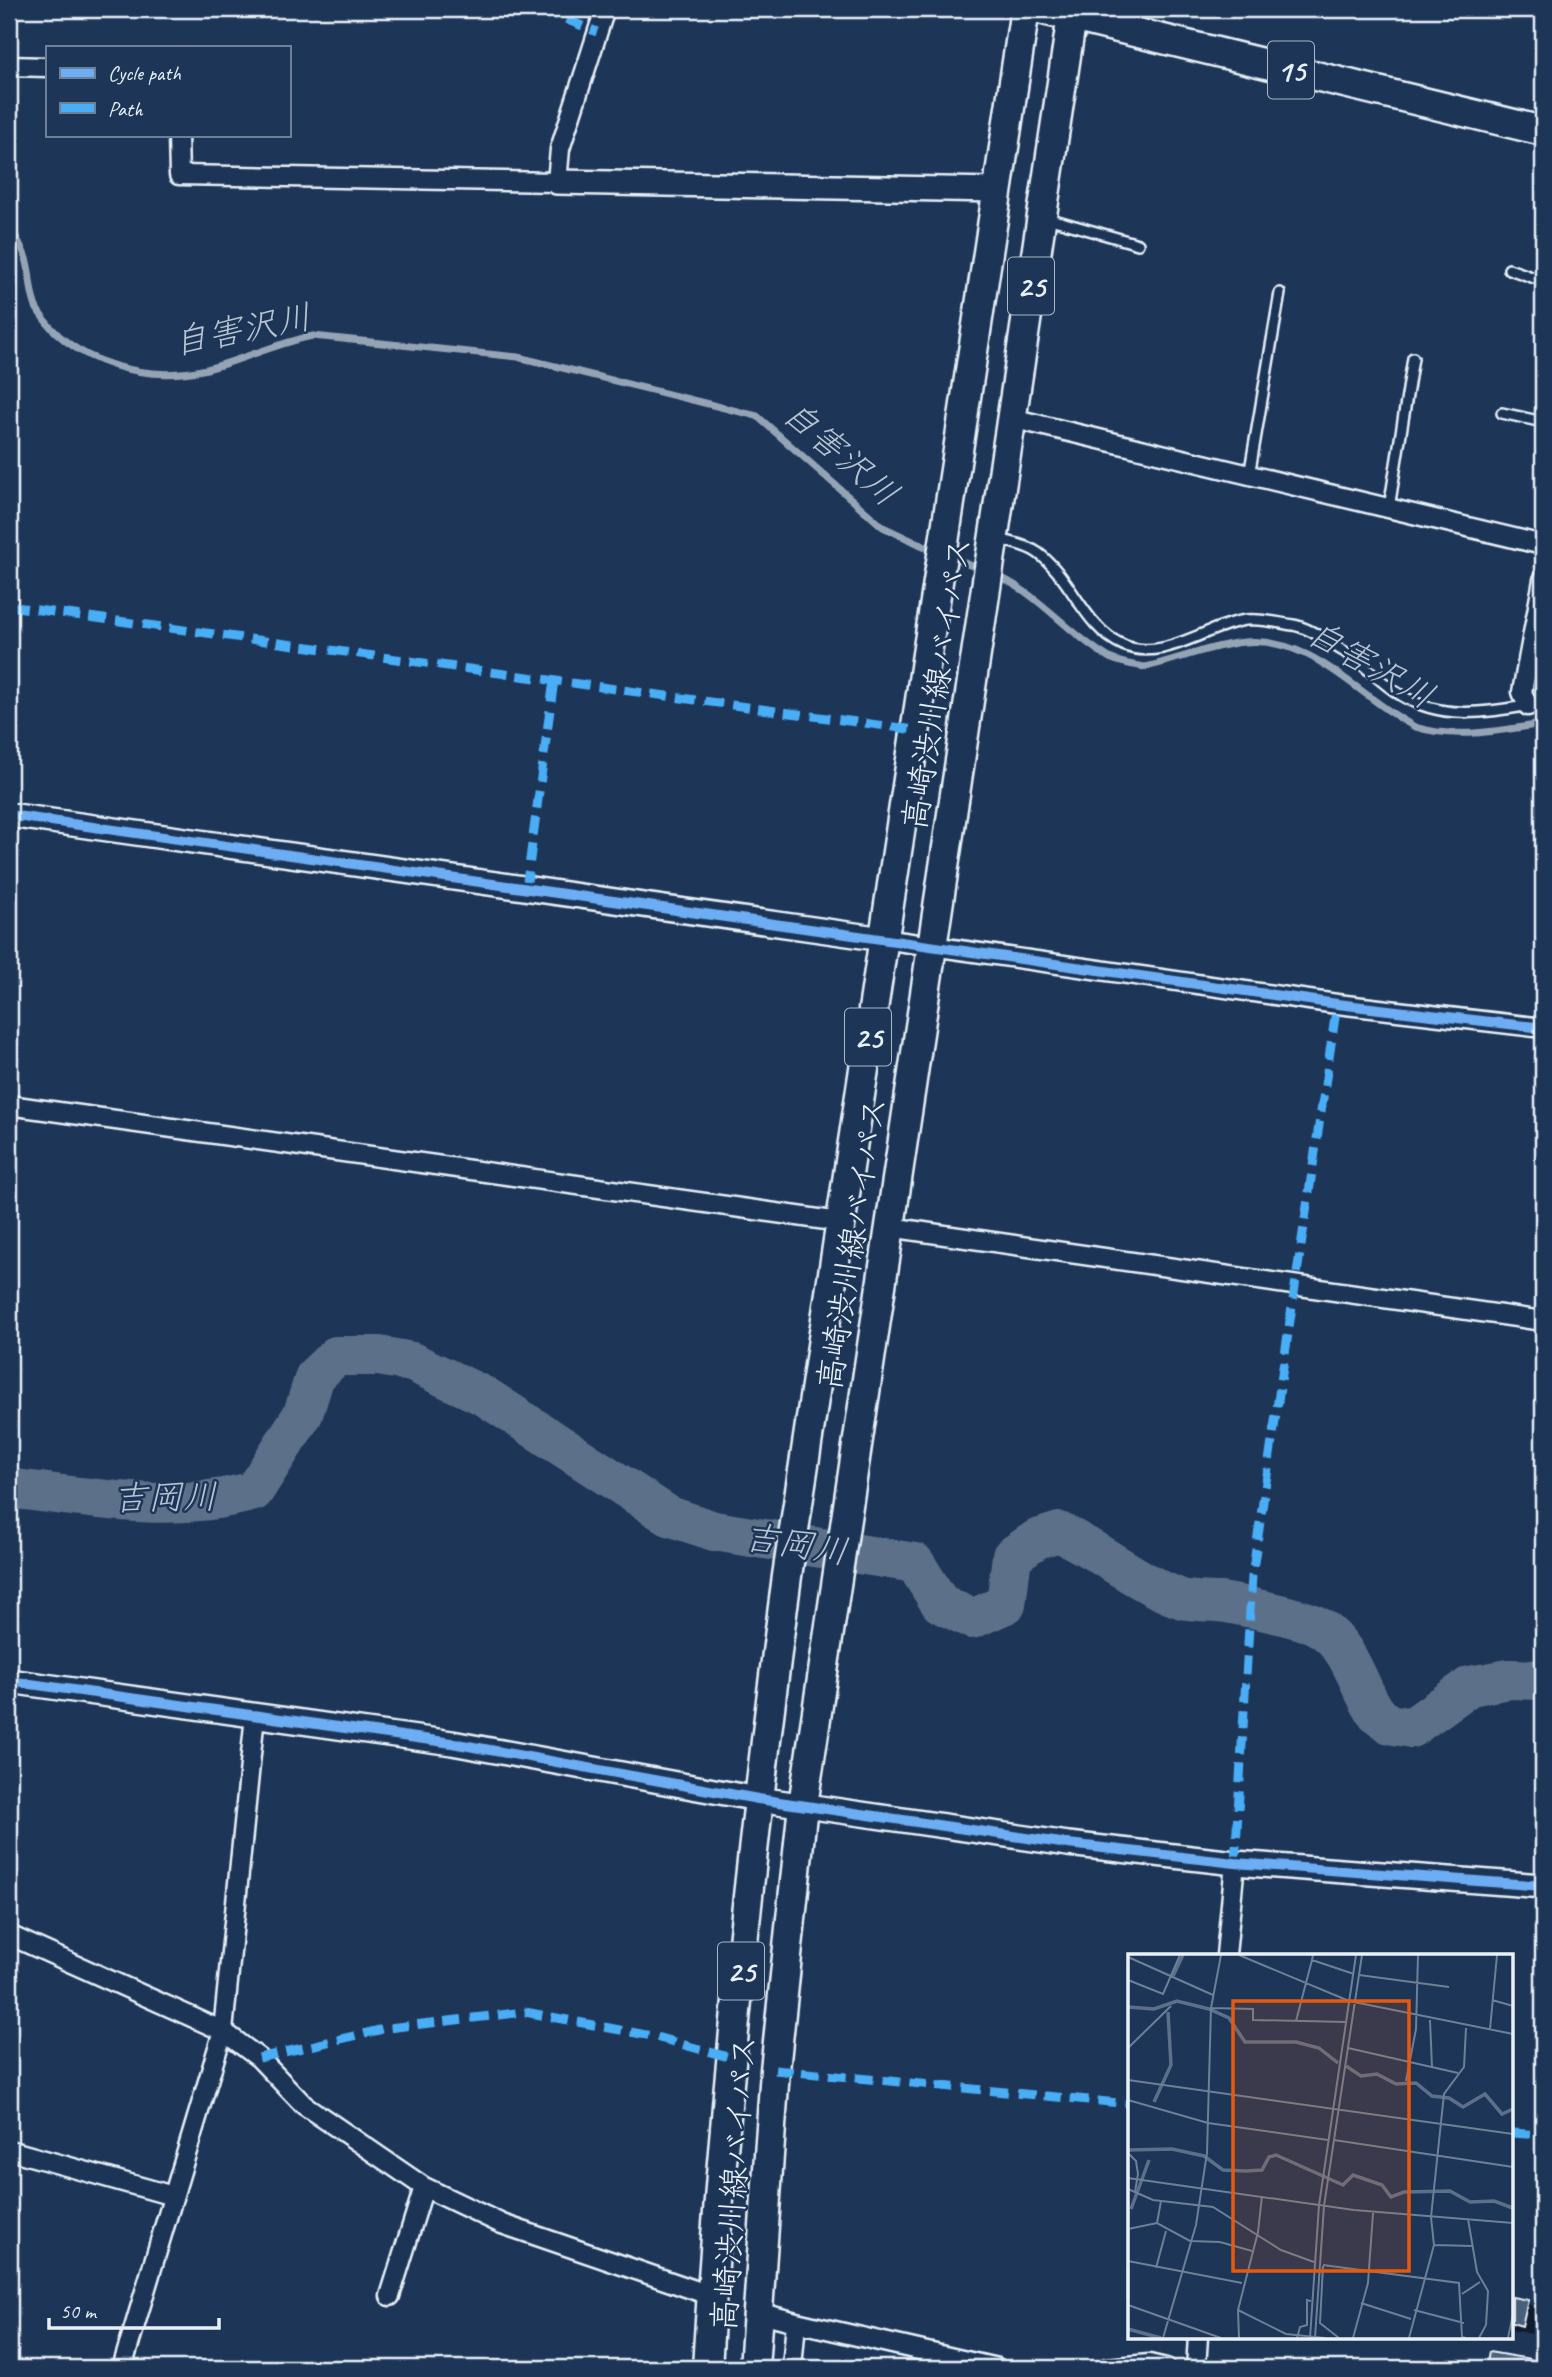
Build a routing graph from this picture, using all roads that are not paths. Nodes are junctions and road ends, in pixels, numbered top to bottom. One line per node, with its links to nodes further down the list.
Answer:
1 (605, 9): 9 (street)
2 (1025, 9): 10 (main road, 高崎渋川線バイパス / 25)
3 (1038, 9): 4 (main road, 15)
4 (1073, 13): 7 (main road, 15); 11 (main road, 高崎渋川線バイパス / 25)
5 (9, 66): 6 (street)
6 (46, 67)
7 (1543, 131)
8 (178, 136): 9 (street)
9 (557, 182): 10 (street)
10 (998, 190): 27 (main road, 高崎渋川線バイパス / 25)
11 (1042, 217): 12 (lane); 18 (main road, 高崎渋川線バイパス / 25)
12 (1138, 244)
13 (1509, 270): 14 (lane)
14 (1543, 281)
15 (1280, 293): 20 (lane)
16 (1413, 358): 21 (lane)
17 (1502, 413): 19 (lane)
18 (1012, 418): 20 (street); 23 (main road, 高崎渋川線バイパス / 25)
19 (1543, 422)
20 (1249, 475): 21 (street)
21 (1389, 509): 22 (street)
22 (1543, 545)
23 (992, 546): 25 (lane); 28 (main road, 高崎渋川線バイパス / 25)
24 (1543, 580): 25 (street)
25 (1535, 704)
26 (9, 814): 27 (street)
27 (883, 939): 28 (street); 31 (main road, 高崎渋川線バイパス / 25)
28 (932, 946): 29 (street); 32 (main road, 高崎渋川線バイパス / 25)
29 (1543, 1028)
30 (9, 1105): 31 (street)
31 (840, 1223): 36 (main road, 高崎渋川線バイパス / 25)
32 (889, 1227): 33 (street); 37 (main road, 高崎渋川線バイパス / 25)
33 (1543, 1321)
34 (9, 1681): 35 (street)
35 (255, 1715): 36 (street); 42 (street)
36 (758, 1799): 37 (street); 47 (main road, 高崎渋川線バイパス / 25)
37 (803, 1805): 38 (street); 48 (main road, 高崎渋川線バイパス / 25)
38 (1235, 1863): 39 (street); 41 (street)
39 (1543, 1886)
40 (9, 1934): 42 (street)
41 (1226, 1954)
42 (223, 2031): 44 (street); 45 (street)
43 (9, 2151): 45 (street)
44 (424, 2188): 46 (street); 47 (street)
45 (173, 2196): 51 (street)
46 (390, 2296)
47 (712, 2296): 52 (main road, 高崎渋川線バイパス / 25)
48 (757, 2312): 49 (street); 53 (main road, 高崎渋川線バイパス / 25)
49 (796, 2322): 54 (street); 55 (street)
50 (1198, 2338): 58 (street)
51 (122, 2368)
52 (707, 2368)
53 (754, 2368)
54 (792, 2368)
55 (997, 2368)
56 (1106, 2368): 57 (street)
57 (1166, 2368)
58 (1196, 2368)

